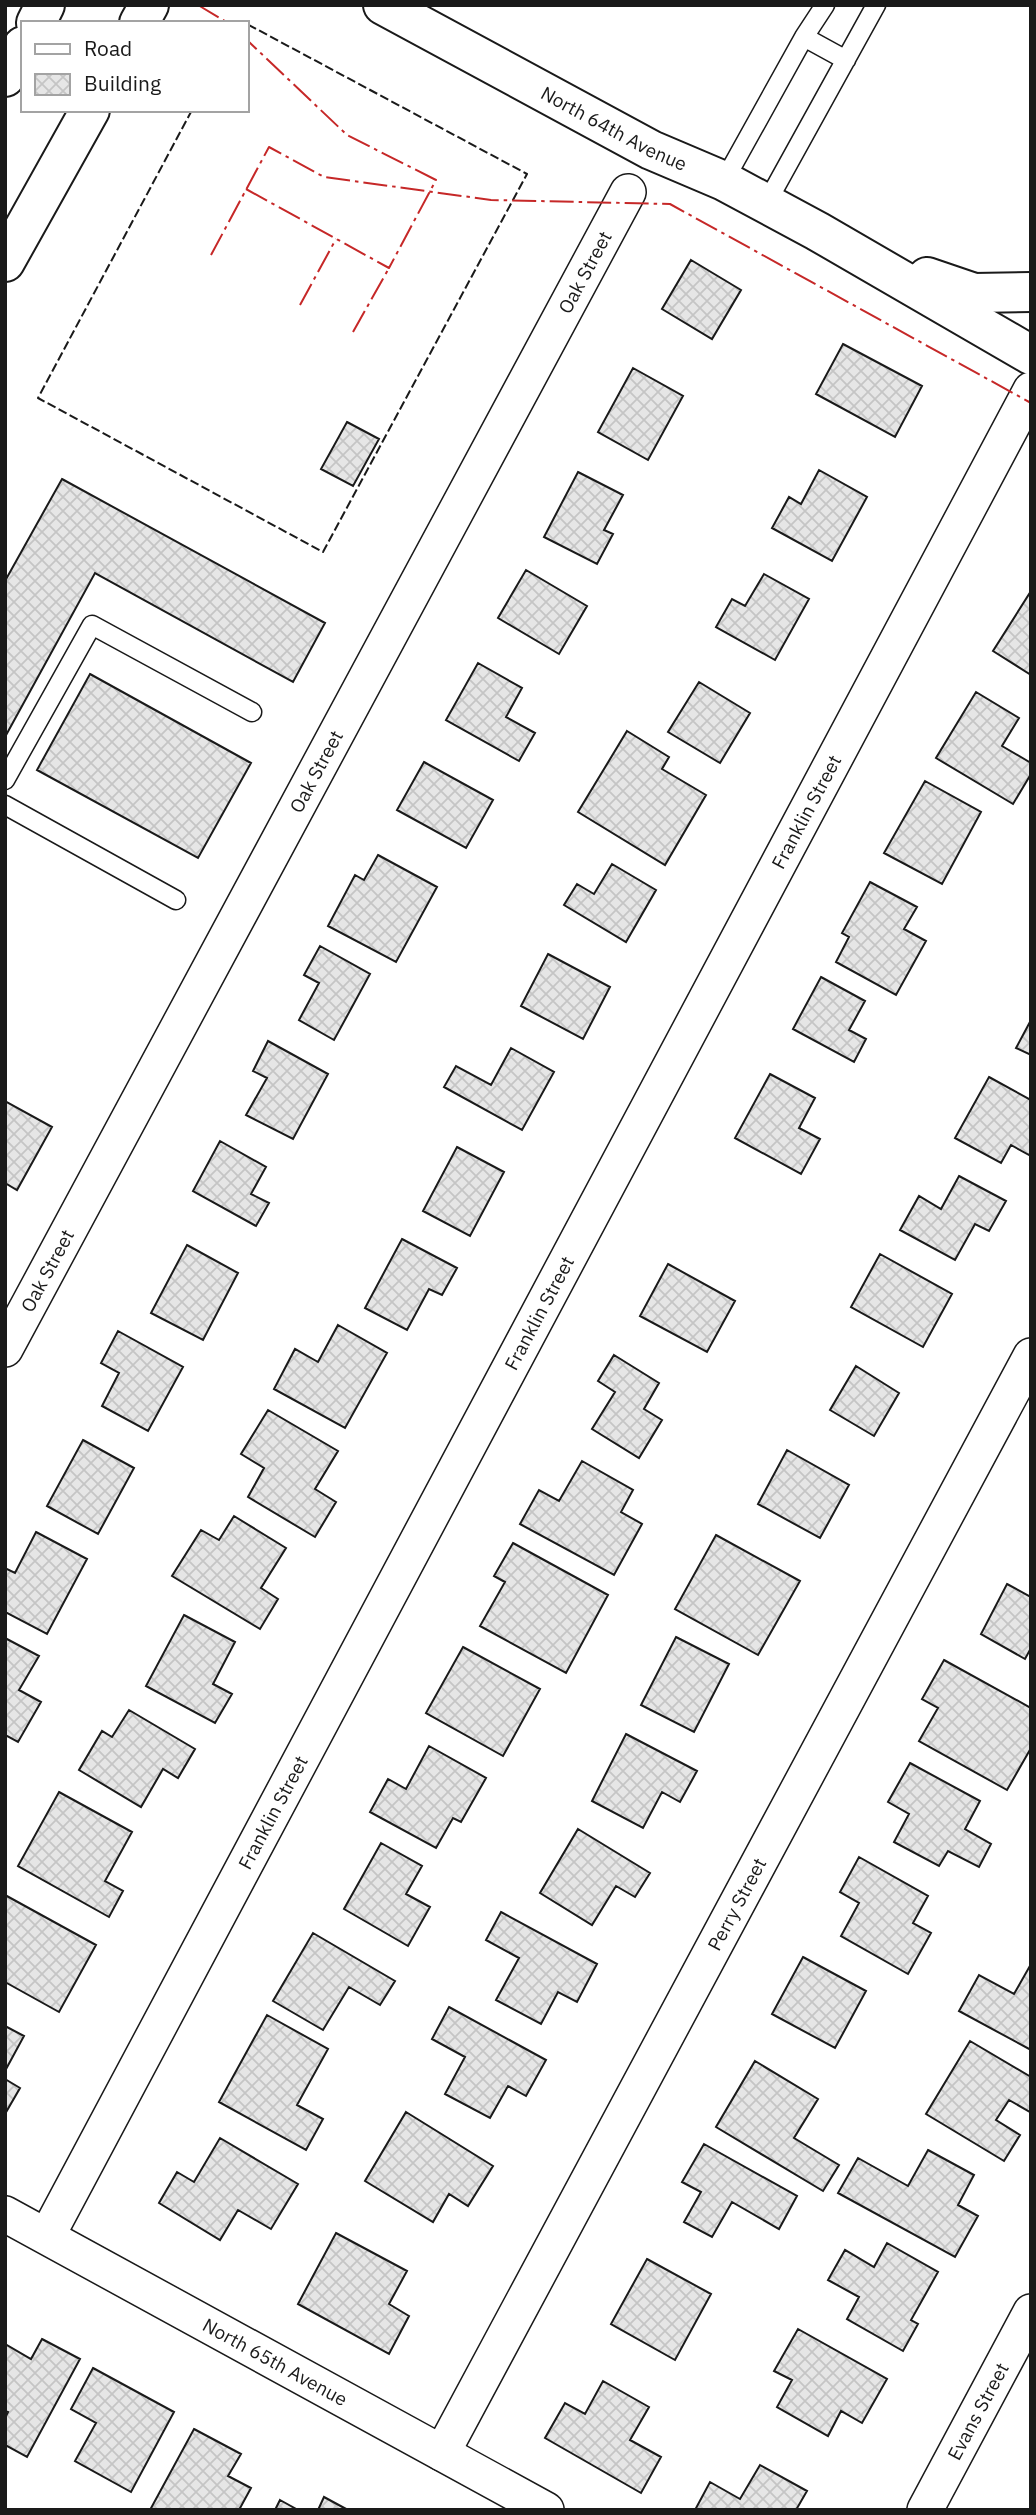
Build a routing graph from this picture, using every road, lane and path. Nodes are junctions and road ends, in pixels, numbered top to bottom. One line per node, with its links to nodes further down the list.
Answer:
1 (46, 5): 6 (street)
2 (149, 5): 7 (street)
3 (383, 5): 13 (street, North 64th Avenue)
4 (825, 5): 8 (lane)
5 (876, 5): 10 (lane)
6 (37, 21)
7 (140, 21)
8 (804, 37): 10 (lane); 13 (lane)
9 (21, 49): 11 (street)
10 (846, 60): 15 (lane)
11 (5, 77)
12 (89, 112): 17 (street)
13 (724, 181): 15 (street, North 64th Avenue)
14 (628, 192): 25 (street, Oak Street)
15 (766, 204): 16 (street, North 64th Avenue)
16 (848, 251): 18 (street, North 64th Avenue); 19 (street, North 64th Avenue)
17 (5, 262)
18 (1031, 292)
19 (1031, 355)
20 (1031, 390): 28 (street, Franklin Street)
21 (252, 712): 22 (lane)
22 (5, 780)
23 (5, 805): 24 (lane)
24 (176, 900)
25 (5, 1349)
26 (1031, 1356): 30 (street, Perry Street)
27 (5, 2214): 28 (street, North 65th Avenue)
28 (47, 2236): 30 (street, North 65th Avenue)
29 (1031, 2312): 32 (street, Evans Street)
30 (442, 2453): 31 (street, North 65th Avenue)
31 (546, 2510)
32 (925, 2510)

